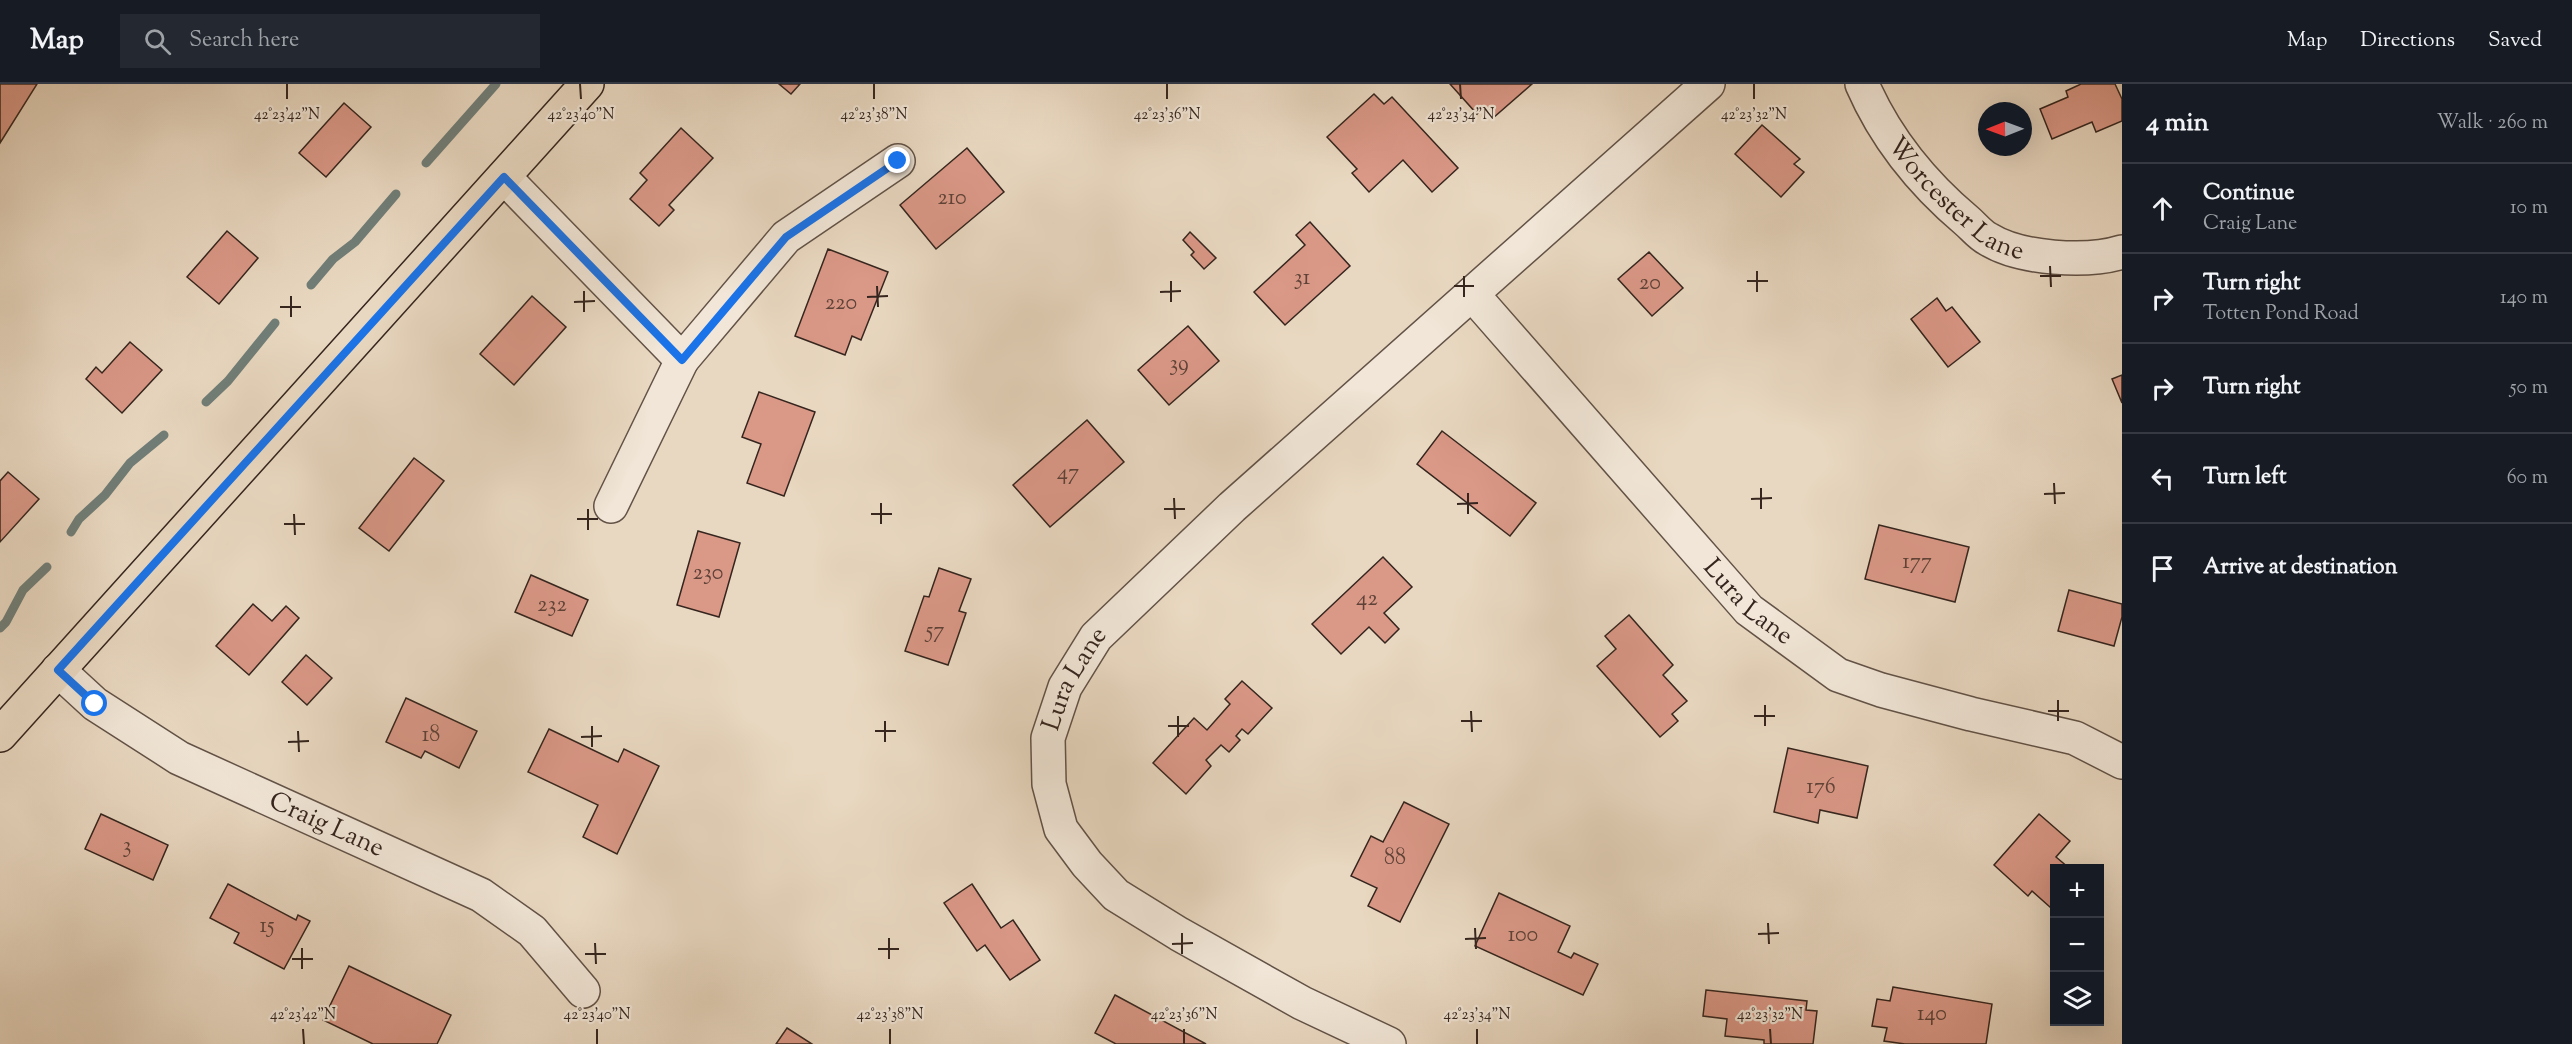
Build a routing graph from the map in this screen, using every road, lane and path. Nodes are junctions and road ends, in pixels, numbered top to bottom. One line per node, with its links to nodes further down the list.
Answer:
1 (587, 84): 5 (main road)
2 (1708, 84): 7 (street, Lura Lane)
3 (1862, 84): 6 (street, Worcester Lane)
4 (898, 161): 8 (street)
5 (504, 177): 8 (street); 10 (main road)
6 (2122, 252)
7 (1472, 294): 12 (street, Lura Lane); 14 (street, Lura Lane)
8 (682, 360): 9 (street)
9 (611, 506)
10 (58, 670): 11 (main road); 13 (street, Craig Lane)
11 (0, 735)
12 (2122, 762)
13 (583, 991)
14 (1389, 1044)

